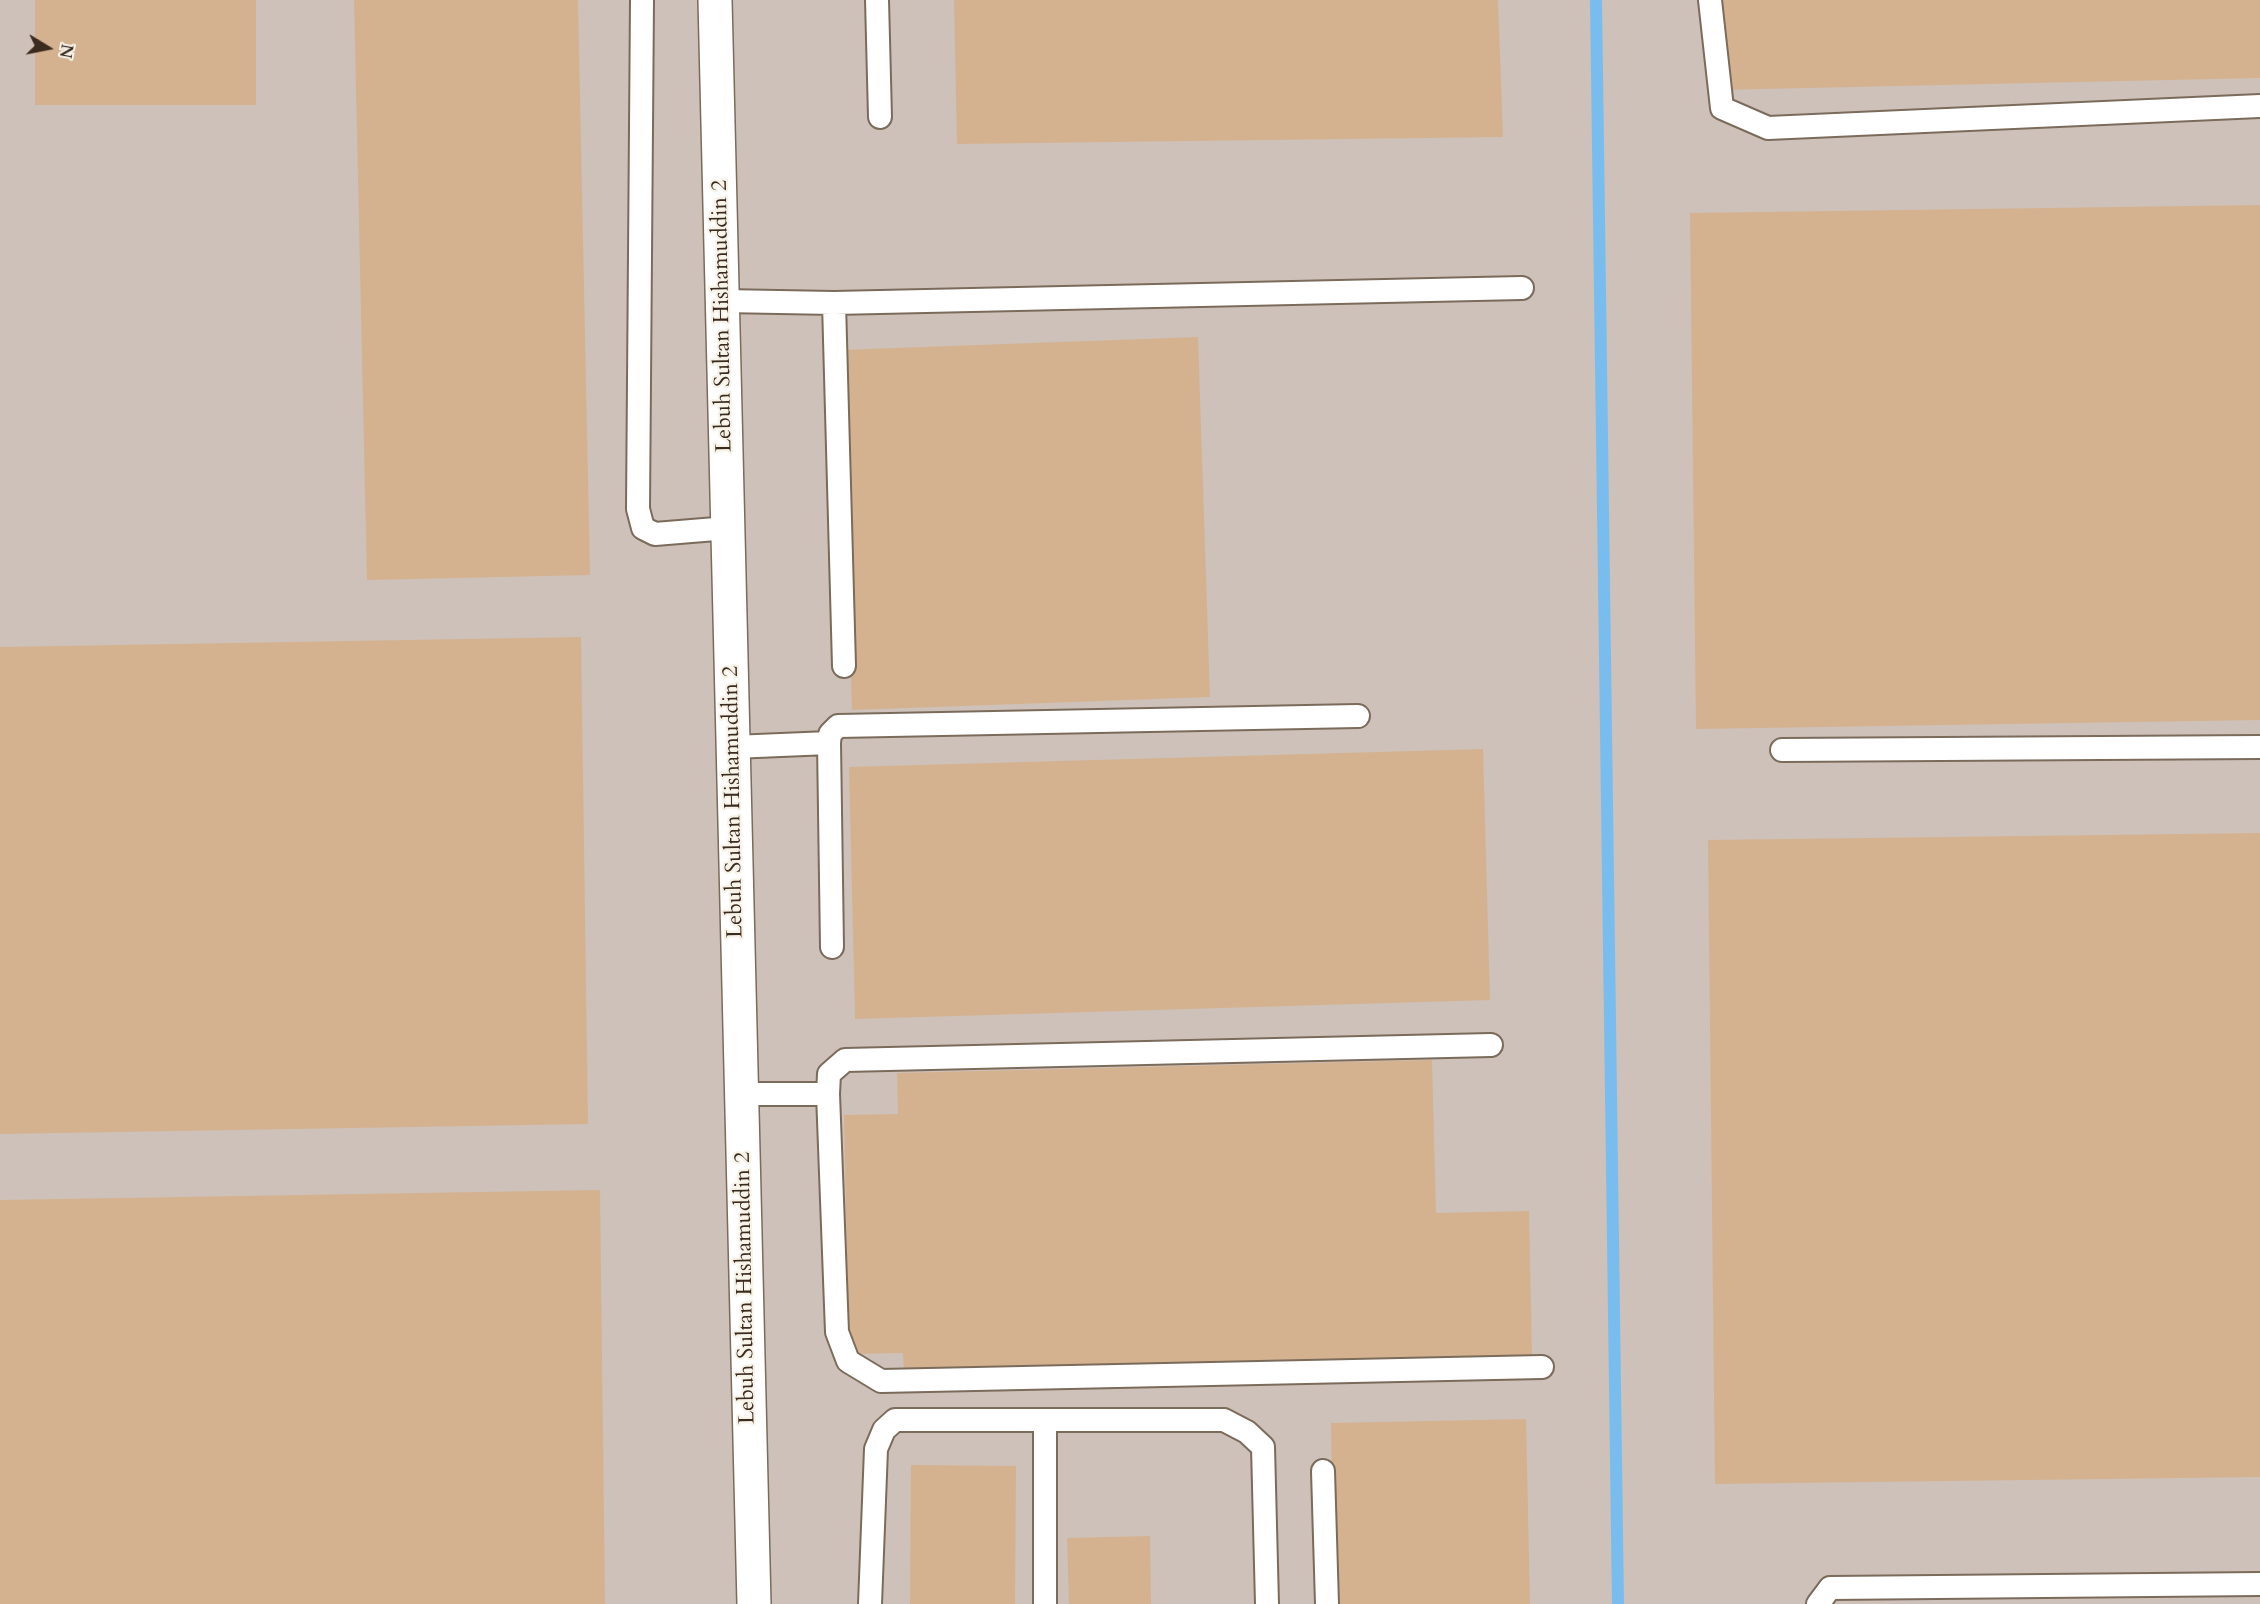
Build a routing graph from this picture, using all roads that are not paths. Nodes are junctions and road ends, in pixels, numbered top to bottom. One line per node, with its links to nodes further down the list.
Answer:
1 (642, 0): 10 (lane)
2 (715, 0): 8 (street, Lebuh Sultan Hishamuddin 2)
3 (877, 0): 6 (lane)
4 (1710, 0): 5 (lane)
5 (2260, 106)
6 (880, 117)
7 (1522, 288): 9 (lane)
8 (723, 301): 9 (lane); 10 (street, Lebuh Sultan Hishamuddin 2)
9 (834, 303): 11 (lane)
10 (728, 528): 14 (street, Lebuh Sultan Hishamuddin 2)
11 (844, 666)
12 (1358, 716): 13 (lane)
13 (829, 743): 14 (lane); 17 (lane)
14 (733, 747): 19 (street, Lebuh Sultan Hishamuddin 2)
15 (2260, 747): 16 (lane)
16 (1782, 750)
17 (832, 947)
18 (1491, 1045): 20 (lane)
19 (741, 1094): 20 (lane); 25 (street, Lebuh Sultan Hishamuddin 2)
20 (828, 1094): 21 (lane)
21 (1542, 1367)
22 (1045, 1420): 26 (lane); 27 (lane); 28 (lane)
23 (1323, 1471): 29 (lane)
24 (2260, 1584): 30 (lane)
25 (754, 1604)
26 (870, 1604)
27 (1045, 1604)
28 (1267, 1604)
29 (1326, 1604)
30 (1818, 1604)

